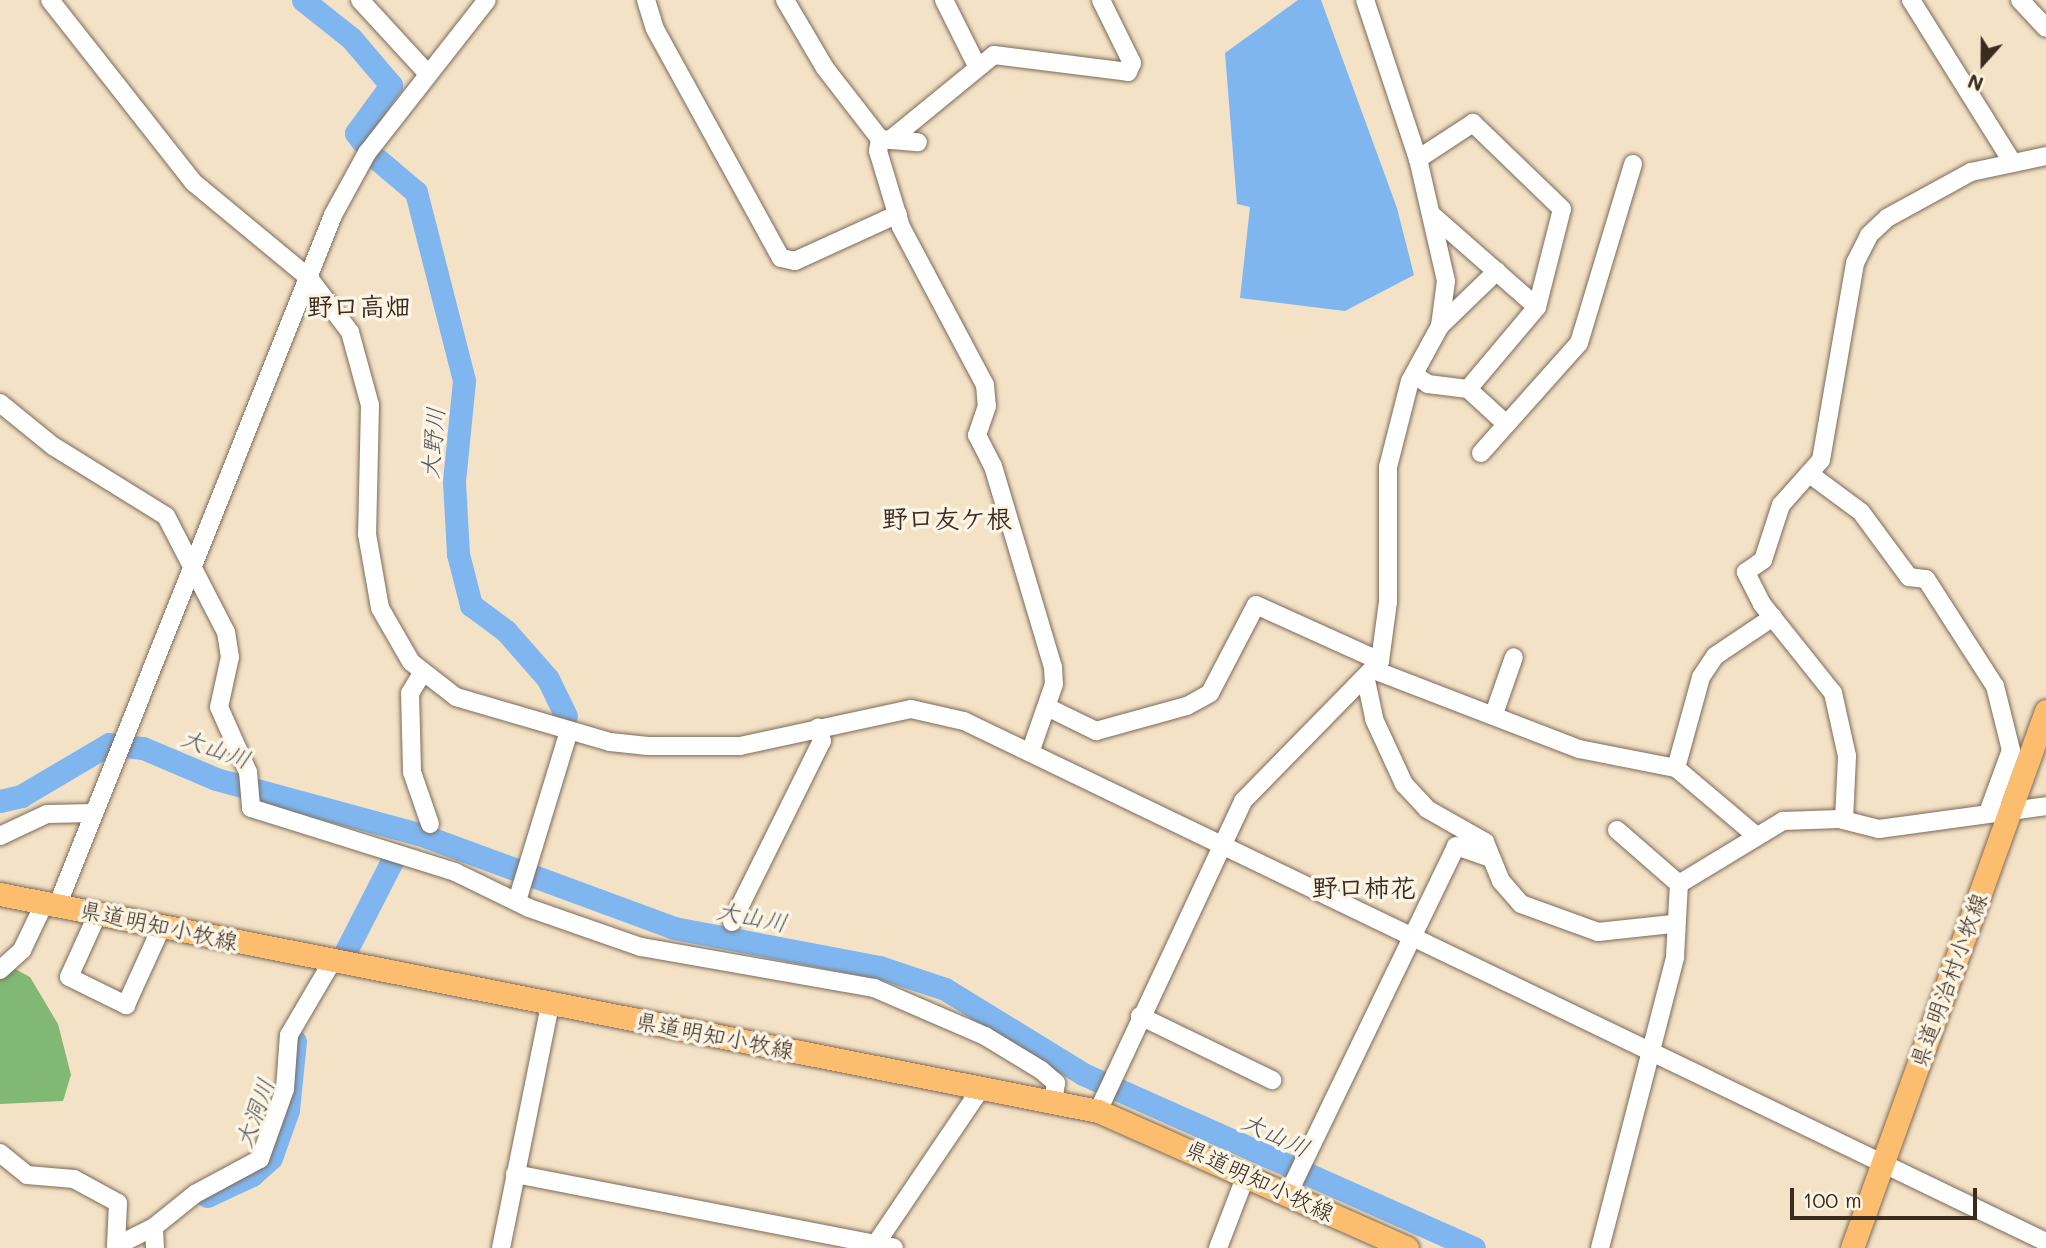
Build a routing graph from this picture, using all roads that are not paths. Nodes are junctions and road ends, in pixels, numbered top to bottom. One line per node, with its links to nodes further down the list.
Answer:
1 (50, 0): 23 (street)
2 (360, 0): 13 (street)
3 (487, 0): 13 (street)
4 (646, 0): 20 (street)
5 (786, 0): 14 (street)
6 (944, 0): 12 (street)
7 (1101, 0): 12 (street)
8 (1365, 0): 17 (street)
9 (1911, 0): 18 (street)
10 (2020, 0): 11 (street)
11 (2046, 28)
12 (976, 64): 14 (street)
13 (428, 74): 23 (street)
14 (885, 140): 15 (street); 20 (street)
15 (918, 142)
16 (2046, 156): 18 (street)
17 (1418, 159): 21 (street); 24 (street)
18 (2011, 160): 31 (street)
19 (1633, 164): 29 (street)
20 (898, 214): 37 (street)
21 (1431, 214): 22 (street); 25 (street)
22 (1497, 271): 24 (street); 25 (street)
23 (309, 278): 32 (street); 36 (street)
24 (1537, 307): 27 (street)
25 (1440, 326): 26 (street)
26 (1415, 375): 27 (street); 35 (street)
27 (1468, 390): 29 (street)
28 (0, 403): 32 (street)
29 (1506, 424): 30 (street)
30 (1481, 453)
31 (1811, 475): 33 (street); 45 (street)
32 (190, 560): 46 (street); 56 (street)
33 (1773, 617): 43 (street); 47 (street)
34 (1514, 657): 39 (street)
35 (1373, 670): 37 (street); 39 (street); 52 (street); 53 (street)
36 (421, 675): 41 (street); 48 (street)
37 (1047, 707): 42 (street)
38 (2046, 711): 45 (main road, 県道明治村小牧線)
39 (1494, 714): 43 (street)
40 (818, 728): 41 (street); 42 (street); 59 (street)
41 (569, 731): 56 (street)
42 (1031, 750): 52 (street)
43 (1675, 768): 50 (street)
44 (2046, 806): 45 (street)
45 (1998, 812): 47 (street); 73 (main road, 県道明治村小牧線)
46 (94, 813): 51 (street); 57 (street)
47 (1844, 820): 50 (street)
48 (430, 824)
49 (1617, 830): 54 (street)
50 (1754, 834): 54 (street)
51 (0, 836)
52 (1221, 842): 62 (street); 66 (street)
53 (1490, 858): 60 (street); 62 (street)
54 (1679, 884): 60 (street)
55 (0, 894): 57 (main road, 県道明知小牧線)
56 (518, 897): 70 (street)
57 (51, 903): 58 (main road, 県道明知小牧線); 64 (street)
58 (98, 913): 61 (main road, 県道明知小牧線); 61 (street)
59 (732, 922)
60 (1673, 924): 67 (street)
61 (162, 926): 63 (main road, 県道明知小牧線)
62 (1411, 938): 67 (street); 76 (street)
63 (333, 960): 65 (main road, 県道明知小牧線); 77 (street)
64 (0, 970)
65 (550, 1004): 69 (main road, 県道明知小牧線); 74 (street)
66 (1137, 1022): 68 (street); 71 (street)
67 (1650, 1052): 73 (street); 86 (street)
68 (1272, 1080)
69 (980, 1090): 70 (main road, 県道明知小牧線); 79 (street)
70 (1053, 1102): 71 (main road, 県道明知小牧線)
71 (1099, 1106): 75 (main road, 県道明知小牧線)
72 (0, 1153): 80 (street)
73 (1883, 1163): 78 (street); 87 (main road, 県道明治村小牧線)
74 (515, 1174): 79 (street); 82 (street)
75 (1246, 1175): 76 (main road, 県道明知小牧線); 84 (street)
76 (1289, 1191): 85 (main road, 県道明知小牧線)
77 (155, 1227): 80 (street); 81 (street)
78 (2046, 1242)
79 (874, 1246): 83 (street)
80 (114, 1247)
81 (155, 1248)
82 (501, 1248)
83 (894, 1248)
84 (1218, 1248)
85 (1407, 1248)
86 (1600, 1248)
87 (1852, 1248)

